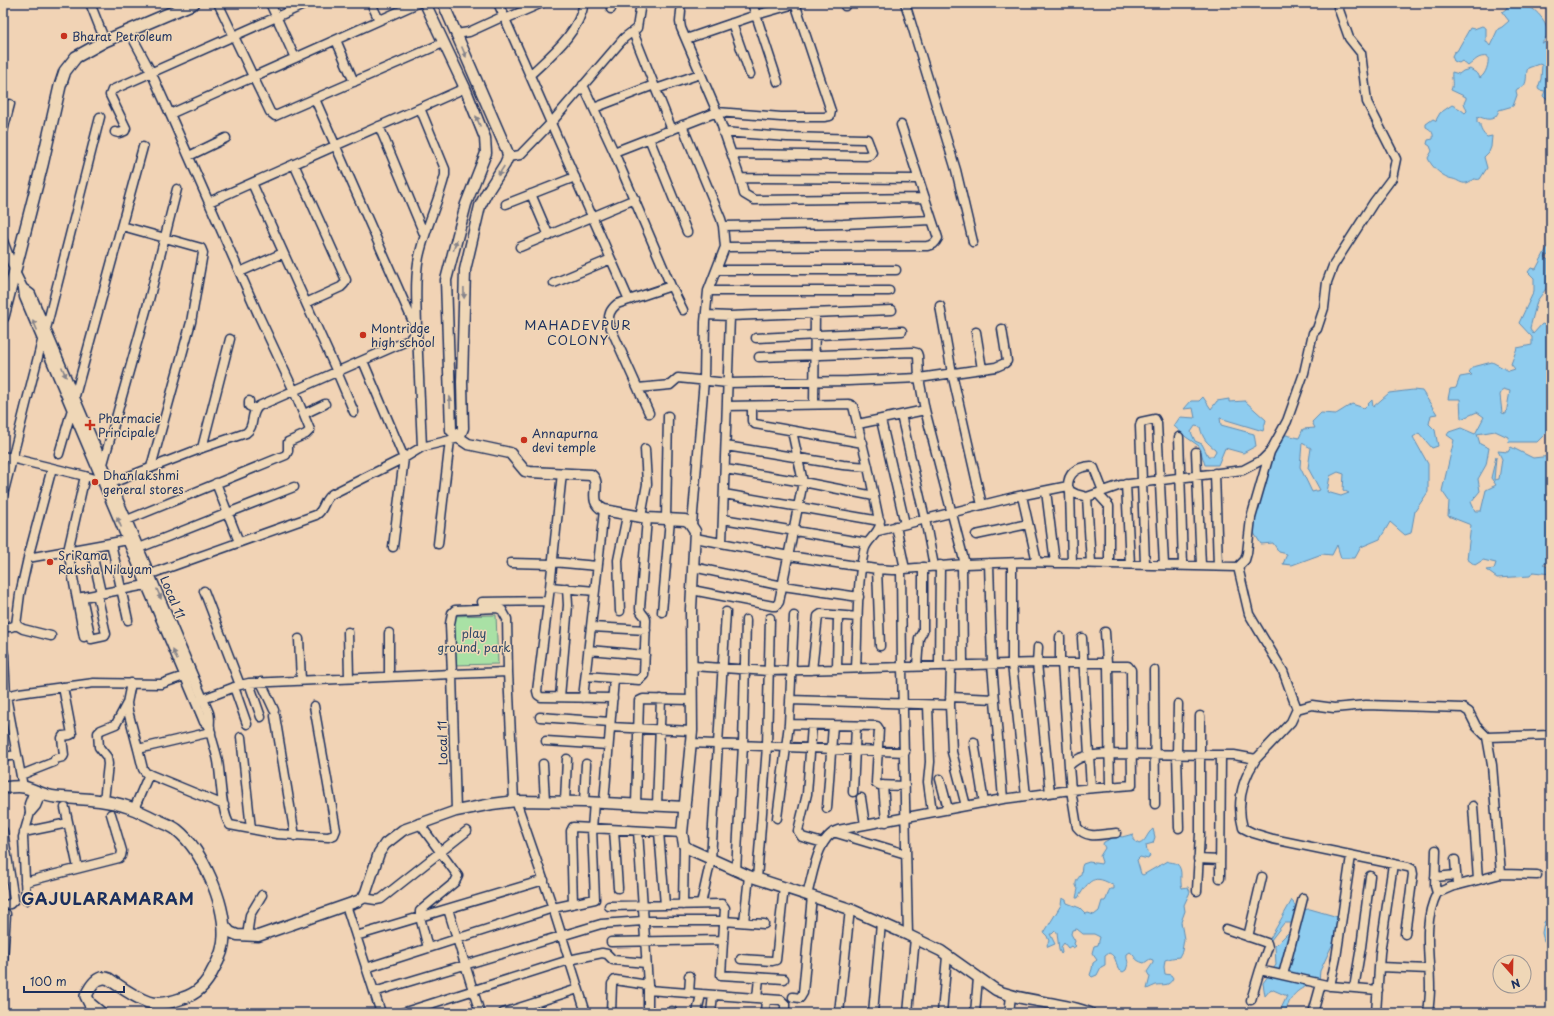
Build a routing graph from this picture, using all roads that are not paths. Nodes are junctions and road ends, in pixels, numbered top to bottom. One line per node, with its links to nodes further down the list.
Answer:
1 (90, 3): 30 (street)
2 (194, 3): 24 (main road)
3 (218, 3): 27 (street)
4 (270, 3): 20 (street)
5 (308, 3): 20 (street)
6 (371, 3): 22 (street)
7 (418, 3): 22 (street)
8 (425, 3): 31 (street)
9 (443, 3): 26 (street)
10 (498, 3): 21 (street)
11 (542, 3): 21 (street)
12 (584, 3): 36 (street)
13 (641, 3): 25 (street)
14 (752, 3): 19 (street)
15 (796, 3): 19 (street); 47 (street)
16 (905, 3): 88 (street)
17 (1338, 3): 159 (street)
18 (681, 11): 28 (street)
19 (756, 15): 23 (street); 39 (street)
20 (276, 17): 27 (street); 32 (street)
21 (505, 18): 26 (street); 36 (street)
22 (379, 20): 29 (street)
23 (732, 23): 28 (street); 35 (street)
24 (129, 31): 30 (main road); 33 (street)
25 (633, 32): 40 (street); 41 (street)
26 (456, 34): 60 (street, one-way to 60)
27 (233, 35): 33 (street); 37 (street)
28 (686, 39): 34 (street)
29 (336, 40): 32 (street); 38 (street)
30 (105, 41): 95 (main road)
31 (443, 43): 38 (street); 42 (street)
32 (295, 58): 37 (street)
33 (151, 72): 48 (street); 56 (street)
34 (700, 74): 41 (street); 47 (street)
35 (750, 74)
36 (530, 75): 50 (street)
37 (253, 77): 43 (street); 48 (street)
38 (354, 82): 43 (street)
39 (778, 82)
40 (584, 84): 46 (street); 50 (street)
41 (655, 87): 46 (street); 54 (street)
42 (464, 88): 45 (street); 61 (street, one-way to 42)
43 (315, 99): 62 (street)
44 (10, 104): 55 (street)
45 (420, 108): 53 (street); 84 (street)
46 (594, 108): 64 (street)
47 (717, 112): 52 (street); 57 (street)
48 (170, 114): 66 (street)
49 (100, 117): 111 (street)
50 (551, 123): 67 (street); 69 (street)
51 (900, 124): 71 (street)
52 (682, 125): 54 (street); 82 (street)
53 (379, 126): 62 (street); 84 (street)
54 (672, 130): 59 (street)
55 (3, 131)
56 (115, 132)
57 (723, 132): 65 (street); 65 (street)
58 (226, 138): 66 (street)
59 (649, 138): 64 (street); 83 (street)
60 (503, 144): 61 (street); 67 (street)
61 (486, 145): 152 (street, one-way to 61)
62 (335, 146): 68 (street); 113 (street)
63 (143, 147): 81 (street)
64 (614, 152): 76 (street)
65 (732, 154): 70 (street)
66 (189, 156): 77 (street)
67 (508, 157): 152 (street, one-way to 152)
68 (294, 164): 72 (street); 103 (street)
69 (575, 177): 74 (street); 79 (street)
70 (740, 178): 71 (street); 75 (street)
71 (918, 179): 75 (street)
72 (252, 183): 77 (street); 91 (street)
73 (177, 189): 86 (street)
74 (531, 194): 78 (street); 85 (street)
75 (924, 198): 80 (street)
76 (635, 200): 79 (street); 98 (street)
77 (209, 202): 96 (street)
78 (506, 204)
79 (593, 218): 85 (street); 92 (street)
80 (932, 220): 82 (street); 89 (street)
81 (122, 226): 86 (street); 133 (street)
82 (723, 226): 89 (street)
83 (687, 232)
84 (424, 234): 113 (street)
85 (549, 236): 90 (street)
86 (164, 238): 165 (street); 166 (street)
87 (3, 241): 95 (street, Local 11)
88 (973, 242)
89 (725, 247): 93 (street)
90 (520, 248)
91 (283, 253): 96 (street); 103 (street)
92 (611, 259): 97 (street); 102 (street)
93 (717, 270): 94 (street); 100 (street)
94 (896, 270)
95 (15, 272): 99 (street, Local 11); 110 (main road)
96 (240, 272): 132 (street)
97 (554, 283)
98 (671, 286): 102 (street); 105 (street)
99 (23, 288): 111 (street, Local 11); 119 (street, Local 11, one-way to 99)
100 (708, 291): 101 (street); 108 (street)
101 (889, 291)
102 (629, 300): 131 (street)
103 (306, 302): 125 (street)
104 (940, 306): 126 (street)
105 (684, 310)
106 (892, 310): 107 (street)
107 (815, 313): 109 (street); 116 (street)
108 (706, 315): 109 (street); 128 (street)
109 (730, 316): 130 (street)
110 (3, 317)
111 (46, 329): 120 (street, Local 11)
112 (1002, 329): 124 (street)
113 (417, 331): 123 (street); 155 (street)
114 (902, 331): 116 (street)
115 (976, 332): 124 (street)
116 (816, 335): 117 (street); 121 (street)
117 (756, 338)
118 (230, 339): 156 (street)
119 (42, 341): 120 (street, Local 11); 162 (street)
120 (51, 352): 133 (street, Local 11, one-way to 133); 140 (street, Local 11)
121 (815, 356): 122 (street); 127 (street); 129 (street)
122 (759, 357)
123 (363, 361): 125 (street); 163 (street)
124 (982, 368): 126 (street)
125 (337, 372): 132 (street); 142 (street)
126 (952, 373): 127 (street); 190 (street)
127 (919, 378): 129 (street); 141 (street)
128 (704, 380): 130 (street); 131 (street); 204 (street)
129 (815, 382): 130 (street); 136 (street)
130 (728, 383): 137 (street)
131 (638, 388): 143 (street)
132 (294, 391): 139 (street); 144 (street)
133 (75, 396): 148 (street, Local 11)
134 (249, 401): 139 (street)
135 (325, 404): 144 (street)
136 (814, 404): 138 (street); 149 (street)
137 (727, 406): 138 (street); 154 (street)
138 (752, 406): 150 (street)
139 (256, 409): 156 (street)
140 (72, 410): 148 (street, Local 11); 160 (street)
141 (925, 410): 145 (street); 193 (street)
142 (354, 412)
143 (649, 413)
144 (304, 414): 179 (street)
145 (901, 415): 147 (street); 199 (street)
146 (668, 416): 198 (street)
147 (881, 420): 149 (street); 202 (street)
148 (81, 421): 165 (street, Local 11); 178 (street, Local 11)
149 (858, 424): 153 (street)
150 (792, 431): 153 (street); 164 (street)
151 (1179, 437): 174 (street)
152 (454, 439): 155 (street); 170 (street); 214 (street)
153 (863, 443): 167 (street)
154 (726, 446): 164 (street); 169 (street)
155 (422, 447): 163 (street)
156 (202, 448): 166 (street)
157 (644, 449): 196 (street)
158 (1196, 452): 172 (street)
159 (1270, 452): 171 (street); 243 (street)
160 (59, 454)
161 (3, 456): 162 (street)
162 (12, 458): 168 (street); 186 (street)
163 (404, 458): 211 (street); 216 (street)
164 (798, 458): 167 (street); 176 (street)
165 (103, 464): 178 (street, Local 11)
166 (151, 467): 178 (street)
167 (868, 467): 187 (street)
168 (52, 468): 173 (street); 221 (street)
169 (725, 469): 176 (street); 185 (street)
170 (562, 473): 192 (street); 223 (street)
171 (1215, 473): 172 (street); 239 (street)
172 (1197, 475): 174 (street); 237 (street)
173 (85, 476): 178 (street); 218 (street)
174 (1180, 477): 175 (street); 236 (street)
175 (1161, 479): 177 (street); 177 (street); 235 (street)
176 (803, 482): 187 (street); 191 (street)
177 (1142, 482): 180 (street); 233 (street)
178 (106, 483): 200 (street, Local 11); 210 (street, Local 11, one-way to 178)
179 (216, 483): 194 (street); 200 (street)
180 (1126, 484): 184 (street); 232 (street)
181 (294, 487): 194 (street)
182 (1069, 489): 183 (street); 184 (street); 189 (street); 227 (street)
183 (1046, 491): 188 (street); 226 (street)
184 (1100, 492): 189 (street); 231 (street)
185 (724, 494): 191 (street); 197 (street)
186 (3, 495)
187 (874, 496): 201 (street)
188 (1022, 496): 190 (street); 203 (street)
189 (1086, 497): 228 (street)
190 (982, 505): 193 (street)
191 (798, 507): 201 (street); 206 (street)
192 (604, 510): 195 (street); 238 (street)
193 (952, 512): 199 (street); 230 (street)
194 (228, 513): 211 (street); 217 (street)
195 (627, 516): 196 (street); 260 (street)
196 (644, 518): 198 (street); 273 (street)
197 (723, 518): 206 (street); 212 (street)
198 (668, 519): 204 (street); 261 (street)
199 (925, 519): 202 (street); 234 (street)
200 (127, 520): 217 (street, Local 11)
201 (880, 521): 207 (street)
202 (905, 524): 205 (street)
203 (1028, 524): 208 (street); 222 (street)
204 (692, 526): 209 (street)
205 (896, 526): 207 (street); 245 (street)
206 (794, 530): 213 (street); 220 (street)
207 (878, 531): 213 (street)
208 (976, 535)
209 (695, 538): 212 (street); 240 (street)
210 (127, 540): 215 (street); 217 (street, Local 11)
211 (240, 542): 246 (street)
212 (722, 543): 220 (street)
213 (867, 543): 241 (street)
214 (438, 544)
215 (110, 546): 218 (street); 251 (street)
216 (393, 547)
217 (135, 549): 246 (street, Local 11)
218 (68, 550): 221 (street); 256 (street)
219 (92, 552): 255 (street)
220 (788, 556): 241 (street); 248 (street)
221 (28, 558): 270 (street)
222 (1037, 562): 225 (street); 226 (street)
223 (553, 563): 229 (street); 238 (street); 249 (street)
224 (989, 563): 225 (street); 230 (street); 290 (street)
225 (1012, 563): 291 (street)
226 (1055, 563): 227 (street)
227 (1072, 563): 228 (street)
228 (1091, 563): 231 (street)
229 (511, 564)
230 (964, 564): 234 (street); 294 (street)
231 (1109, 564): 232 (street)
232 (1130, 564): 233 (street)
233 (1145, 564): 235 (street)
234 (937, 565): 242 (street); 297 (street)
235 (1164, 565): 236 (street)
236 (1183, 565): 237 (street)
237 (1201, 565): 239 (street)
238 (598, 566): 254 (street)
239 (1218, 566): 243 (street)
240 (693, 567): 248 (street); 252 (street)
241 (861, 567): 244 (street); 257 (street)
242 (923, 567): 245 (street); 296 (street)
243 (1238, 567): 335 (street)
244 (877, 569): 245 (street); 282 (street)
245 (903, 569): 298 (street)
246 (146, 575): 247 (street, Local 11); 263 (street, Local 11, one-way to 263)
247 (146, 585): 251 (street); 263 (street, Local 11)
248 (783, 586): 252 (street); 257 (street)
249 (550, 587): 250 (street); 258 (street)
250 (567, 588): 254 (street); 321 (street)
251 (119, 590): 255 (street); 268 (street)
252 (692, 590): 295 (street)
253 (204, 591): 318 (street)
254 (596, 591): 272 (street)
255 (99, 594): 256 (street); 256 (street)
256 (79, 597): 278 (street)
257 (859, 597): 266 (street)
258 (548, 601): 259 (street); 321 (street)
259 (482, 602)
260 (620, 611)
261 (662, 612)
262 (726, 612): 299 (street)
263 (162, 613): 309 (street, Local 11, one-way to 263); 326 (street, Local 11)
264 (794, 616): 305 (street)
265 (838, 616): 266 (street); 301 (street); 303 (street)
266 (858, 617): 300 (street)
267 (770, 618): 307 (street)
268 (128, 620)
269 (746, 620): 302 (street)
270 (16, 625): 271 (street); 277 (street)
271 (3, 627)
272 (592, 627): 273 (street); 284 (street)
273 (646, 630): 286 (street)
274 (348, 632): 312 (street)
275 (1105, 632): 292 (street)
276 (389, 633): 310 (street)
277 (51, 636)
278 (84, 637)
279 (1060, 637): 289 (street)
280 (1082, 638): 287 (street)
281 (299, 639): 314 (street)
282 (880, 646)
283 (1038, 647): 288 (street)
284 (589, 650): 286 (street); 311 (street)
285 (3, 651): 320 (street)
286 (645, 655): 313 (street)
287 (1083, 662): 289 (street); 292 (street); 372 (street)
288 (1037, 663): 289 (street); 291 (street); 392 (street)
289 (1061, 663): 379 (street)
290 (992, 664): 291 (street); 294 (street); 325 (street)
291 (1012, 664): 393 (street)
292 (1108, 664): 366 (street); 367 (street)
293 (951, 665): 294 (street); 297 (street); 329 (street)
294 (963, 665)
295 (692, 666): 299 (street); 327 (street)
296 (917, 666): 297 (street); 298 (street)
297 (939, 666)
298 (902, 667): 300 (street); 331 (street)
299 (722, 668): 302 (street); 355 (street)
300 (856, 668): 301 (street)
301 (837, 669): 303 (street)
302 (744, 670): 307 (street); 356 (street)
303 (812, 670): 305 (street)
304 (1154, 670): 368 (street)
305 (790, 671): 307 (street); 328 (street)
306 (508, 672): 308 (street); 308 (street, Local 11); 397 (street)
307 (769, 672): 358 (street)
308 (452, 674): 310 (street); 413 (street, Local 11)
309 (184, 676): 316 (street); 326 (street, Local 11)
310 (389, 676): 312 (street)
311 (586, 676): 313 (street); 322 (street)
312 (349, 678): 314 (street)
313 (614, 678): 323 (street)
314 (301, 680): 315 (street)
315 (261, 682): 317 (street); 434 (street)
316 (130, 683): 319 (street); 330 (street)
317 (248, 683): 318 (street); 337 (street)
318 (237, 686): 326 (street); 339 (street)
319 (63, 687): 320 (street); 381 (street)
320 (4, 697): 371 (street)
321 (560, 697): 322 (street)
322 (583, 698): 323 (street)
323 (613, 698): 340 (street)
324 (662, 699): 327 (street); 345 (street); 347 (street)
325 (995, 699): 329 (street); 395 (street)
326 (199, 700): 346 (street, Local 11)
327 (692, 700): 348 (street)
328 (790, 700): 331 (street); 341 (street)
329 (950, 701): 333 (street); 406 (street)
330 (127, 703): 361 (street); 396 (street)
331 (903, 704): 333 (street); 365 (street)
332 (1178, 704): 369 (street)
333 (928, 705): 414 (street)
334 (314, 706): 434 (street)
335 (1297, 708): 351 (street); 376 (street)
336 (1200, 716): 370 (street)
337 (261, 717)
338 (540, 717): 340 (street)
339 (247, 724)
340 (610, 724): 345 (street); 357 (street)
341 (789, 724): 342 (street); 359 (street)
342 (812, 725): 343 (street); 360 (street)
343 (833, 725): 344 (street); 362 (street)
344 (856, 726): 363 (street); 364 (street)
345 (638, 728): 347 (street); 402 (street)
346 (210, 729): 361 (street); 404 (street)
347 (660, 730): 348 (street); 405 (street)
348 (692, 731): 354 (street)
349 (1551, 735): 351 (street)
350 (241, 737): 423 (street)
351 (1488, 738): 449 (street)
352 (546, 740): 357 (street)
353 (974, 742): 401 (street)
354 (691, 743): 355 (street); 408 (street)
355 (718, 744): 356 (street); 442 (street)
356 (743, 745): 358 (street); 448 (street)
357 (608, 746): 400 (street)
358 (767, 746): 359 (street); 455 (street)
359 (787, 748): 360 (street); 416 (street)
360 (811, 748): 362 (street); 435 (street)
361 (138, 749): 380 (street)
362 (831, 749): 363 (street); 410 (street)
363 (855, 750): 364 (street); 390 (street)
364 (878, 751): 365 (street); 383 (street)
365 (905, 752): 384 (street)
366 (1109, 754): 367 (street); 372 (street); 386 (street)
367 (1131, 754): 368 (street); 386 (street)
368 (1154, 754): 369 (street); 403 (street)
369 (1177, 754): 370 (street); 422 (street)
370 (1199, 754): 373 (street); 443 (street)
371 (17, 755): 374 (street); 381 (street)
372 (1089, 755): 379 (street); 388 (street)
373 (1222, 755): 376 (street); 444 (street)
374 (3, 757)
375 (567, 759): 399 (street)
376 (1256, 759): 441 (street)
377 (543, 764): 398 (street)
378 (586, 764): 400 (street)
379 (1069, 766): 389 (street)
380 (148, 774): 404 (street); 411 (street)
381 (21, 775): 385 (street)
382 (940, 779): 412 (street)
383 (883, 786): 384 (street); 418 (street)
384 (905, 786): 417 (street)
385 (23, 787): 387 (main road); 391 (main road)
386 (1110, 787): 388 (street)
387 (3, 788)
388 (1091, 788): 389 (street)
389 (1071, 790): 392 (street); 432 (street)
390 (853, 792)
391 (38, 793): 396 (main road); 429 (street)
392 (1050, 793): 393 (street)
393 (1026, 796): 395 (street)
394 (861, 798): 421 (street)
395 (1003, 799): 401 (street)
396 (104, 801): 411 (main road)
397 (515, 801): 398 (street); 413 (street); 457 (street)
398 (545, 801): 399 (street)
399 (565, 801): 400 (street)
400 (594, 802): 402 (street); 424 (street)
401 (984, 803): 406 (street)
402 (636, 804): 405 (street)
403 (1155, 804)
404 (224, 805): 423 (street)
405 (657, 805): 408 (street)
406 (966, 806): 412 (street)
407 (1473, 806): 458 (street)
408 (685, 807): 433 (street)
409 (65, 808): 419 (street)
410 (827, 808)
411 (134, 809): 488 (main road)
412 (948, 809): 414 (street)
413 (456, 811): 420 (street)
414 (932, 812): 417 (street)
415 (111, 814): 447 (street)
416 (777, 818)
417 (905, 818): 418 (street); 439 (street)
418 (886, 822): 421 (street)
419 (68, 823): 429 (street); 447 (street)
420 (419, 823): 438 (street); 467 (street)
421 (864, 825): 431 (street)
422 (1179, 828)
423 (251, 829): 434 (street)
424 (592, 829): 425 (street); 470 (street); 470 (street)
425 (614, 830): 428 (street); 462 (street)
426 (3, 831): 440 (street)
427 (466, 831): 438 (street)
428 (638, 831): 430 (street); 474 (street)
429 (24, 832): 459 (street)
430 (659, 832): 433 (street); 475 (street)
431 (833, 832): 435 (street); 439 (street)
432 (1116, 832)
433 (682, 833): 436 (street)
434 (295, 836)
435 (823, 843): 466 (street)
436 (684, 845): 442 (street); 476 (street)
437 (1436, 850): 454 (street)
438 (440, 851): 467 (street); 482 (street)
439 (906, 854): 494 (street)
440 (5, 855): 472 (street)
441 (1351, 856): 446 (street); 518 (street)
442 (711, 859): 448 (street); 471 (street)
443 (1198, 859): 444 (street); 463 (street)
444 (1220, 860): 456 (street)
445 (1455, 860): 450 (street)
446 (1393, 864): 490 (street); 508 (street)
447 (78, 868): 459 (street)
448 (736, 871): 455 (street)
449 (1501, 874): 451 (street); 458 (street)
450 (1456, 875): 454 (street); 460 (street)
451 (1537, 875)
452 (1370, 876): 520 (street)
453 (1262, 877): 495 (street)
454 (1435, 877): 464 (street)
455 (753, 878): 461 (street); 485 (street)
456 (1220, 878)
457 (544, 880): 478 (street); 479 (street)
458 (1478, 880): 460 (street)
459 (25, 882): 469 (street)
460 (1457, 885): 464 (street)
461 (784, 887): 466 (street); 503 (street)
462 (618, 888)
463 (1197, 891)
464 (1437, 893): 510 (street)
465 (262, 895): 492 (street)
466 (809, 895): 480 (street); 529 (street)
467 (363, 898): 473 (street)
468 (1303, 898): 512 (street)
469 (26, 900)
470 (573, 904): 478 (street)
471 (701, 904): 476 (street); 484 (street)
472 (3, 905)
473 (346, 905): 492 (street); 493 (street)
474 (642, 905): 475 (street); 477 (street); 483 (street)
475 (665, 905): 476 (street)
476 (683, 905)
477 (609, 906)
478 (553, 908): 491 (street); 496 (street)
479 (448, 909): 482 (street); 496 (street)
480 (850, 909): 486 (street); 545 (street)
481 (6, 914): 500 (street)
482 (420, 917): 493 (street); 501 (street)
483 (643, 921): 484 (street); 491 (street); 498 (street)
484 (724, 921): 485 (street); 497 (street)
485 (744, 922): 487 (street)
486 (881, 923): 494 (street); 546 (street)
487 (764, 924)
488 (224, 925): 492 (street); 533 (main road)
489 (1226, 929): 495 (street)
490 (1405, 934)
491 (561, 935): 505 (street); 506 (street)
492 (247, 936)
493 (356, 936): 509 (street)
494 (912, 936): 502 (street); 547 (street)
495 (1248, 937): 511 (street)
496 (457, 939): 501 (street); 506 (street)
497 (723, 940): 498 (street); 514 (street)
498 (645, 941): 499 (street); 507 (street)
499 (611, 942)
500 (3, 948): 504 (street)
501 (428, 948): 509 (street)
502 (947, 956): 515 (street); 548 (street)
503 (741, 959)
504 (3, 960)
505 (569, 960): 507 (street); 521 (street); 523 (street)
506 (465, 964): 523 (street); 524 (street)
507 (646, 964): 519 (street)
508 (1380, 967): 510 (street); 522 (street)
509 (366, 968): 524 (street)
510 (1430, 969): 554 (street)
511 (1260, 970): 512 (street); 532 (street)
512 (1283, 975): 517 (street)
513 (689, 976): 525 (street)
514 (759, 978): 516 (street); 530 (street)
515 (978, 978): 528 (street); 549 (street)
516 (784, 979)
517 (1321, 984): 518 (street); 552 (street)
518 (1330, 986): 520 (street)
519 (648, 987): 525 (street); 539 (street); 540 (street)
520 (1354, 988): 522 (street)
521 (578, 989): 537 (street); 538 (street)
522 (1378, 990): 553 (street)
523 (473, 991): 535 (street); 536 (street)
524 (374, 992): 534 (street)
525 (689, 993): 526 (street)
526 (701, 994): 527 (street); 541 (street)
527 (713, 995): 530 (street); 542 (street)
528 (1010, 996): 550 (street); 551 (street)
529 (793, 997)
530 (757, 998): 531 (street)
531 (766, 999): 543 (street); 544 (street)
532 (1251, 1000)
533 (101, 1013)
534 (381, 1013)
535 (402, 1013)
536 (480, 1013)
537 (503, 1013)
538 (586, 1013)
539 (611, 1013)
540 (648, 1013)
541 (697, 1013)
542 (711, 1013)
543 (766, 1013)
544 (785, 1013)
545 (839, 1013)
546 (873, 1013)
547 (908, 1013)
548 (942, 1013)
549 (975, 1013)
550 (1009, 1013)
551 (1090, 1013)
552 (1313, 1013)
553 (1376, 1013)
554 (1428, 1013)

